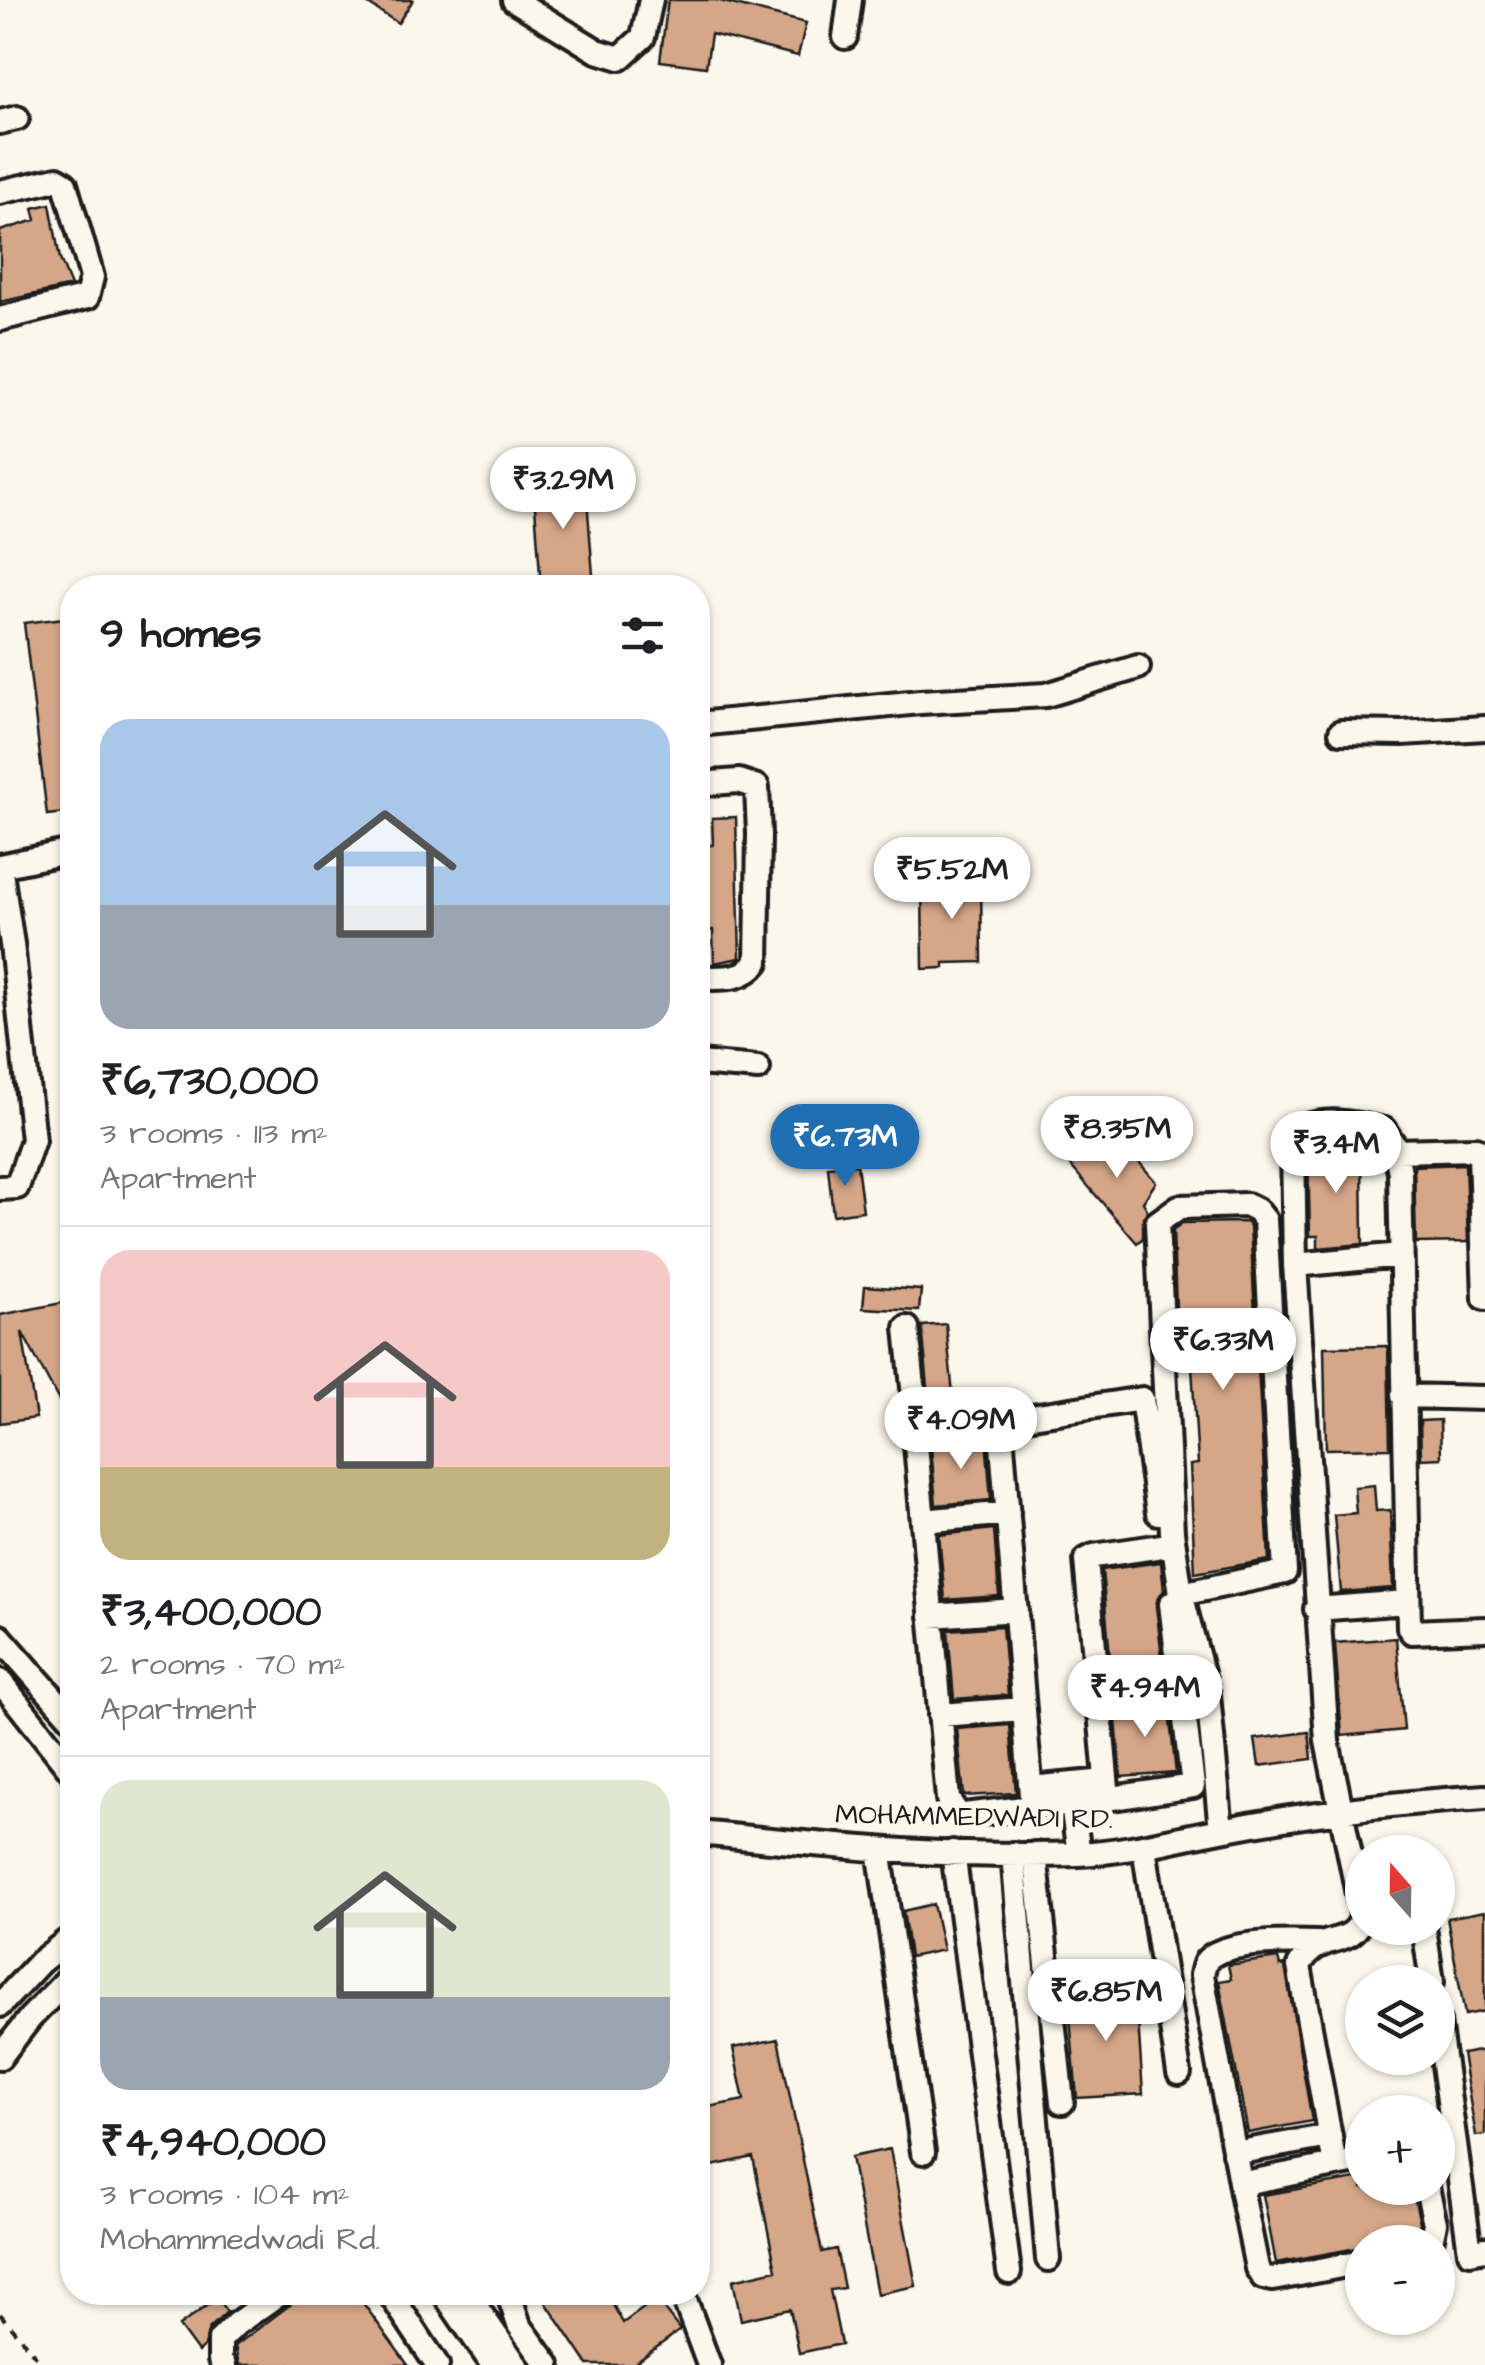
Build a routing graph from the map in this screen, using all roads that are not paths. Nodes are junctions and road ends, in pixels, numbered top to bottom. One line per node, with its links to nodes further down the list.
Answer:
1 (514, 0): 2 (street)
2 (650, 0)
3 (850, 0): 4 (street)
4 (845, 37)
5 (0, 192): 6 (street)
6 (0, 319)
7 (1138, 668): 8 (street)
8 (710, 723)
9 (1485, 728): 10 (street)
10 (1341, 732)
11 (710, 783): 14 (street)
12 (60, 854): 13 (street)
13 (0, 866): 18 (street)
14 (710, 978)
15 (710, 1064): 16 (street)
16 (758, 1068)
17 (1395, 1151): 19 (street); 20 (street); 21 (street)
18 (0, 1188)
19 (1401, 1256): 20 (street); 23 (street)
20 (1295, 1264): 32 (street)
21 (1485, 1298)
22 (907, 1328): 26 (street)
23 (1403, 1396): 24 (street); 31 (street)
24 (1485, 1398)
25 (1000, 1421): 26 (street); 27 (street); 29 (street)
26 (918, 1437): 28 (street)
27 (1008, 1512): 28 (street); 33 (street)
28 (923, 1521): 34 (street)
29 (1162, 1546): 38 (street); 39 (street)
30 (1181, 1594): 30 (street); 49 (street)
31 (1407, 1602): 32 (street); 35 (street)
32 (1316, 1609): 48 (street)
33 (1016, 1610): 34 (street); 41 (street)
34 (932, 1616): 42 (street)
35 (1485, 1630)
36 (0, 1637): 40 (street)
37 (0, 1682): 43 (street)
38 (1183, 1686): 39 (street); 44 (street)
39 (1097, 1695): 44 (street)
40 (60, 1705)
41 (1024, 1709): 42 (street); 45 (street)
42 (940, 1715): 45 (street)
43 (60, 1757)
44 (1107, 1790): 45 (street); 47 (street)
45 (1032, 1797): 47 (street)
46 (1485, 1797): 48 (street, MOHAMMEDWADI RD.)
47 (1072, 1804): 56 (street)
48 (1339, 1812): 49 (street, MOHAMMEDWADI RD.); 51 (street)
49 (1221, 1830): 52 (street, MOHAMMEDWADI RD.)
50 (710, 1834): 53 (street, MOHAMMEDWADI RD.)
51 (1345, 1839)
52 (1144, 1848): 56 (street, MOHAMMEDWADI RD.); 63 (street)
53 (879, 1849): 54 (street, MOHAMMEDWADI RD.); 67 (street)
54 (952, 1852): 55 (street, MOHAMMEDWADI RD.); 75 (street)
55 (1024, 1854): 56 (street, MOHAMMEDWADI RD.); 65 (street); 73 (street)
56 (1079, 1854)
57 (1345, 1937): 58 (street)
58 (1318, 1943): 66 (street); 68 (street)
59 (60, 1946): 61 (street)
60 (60, 1987): 62 (street)
61 (0, 2005)
62 (0, 2056)
63 (1179, 2074)
64 (1445, 2075): 72 (street)
65 (1062, 2102)
66 (1330, 2136): 68 (street); 70 (street)
67 (923, 2152)
68 (1234, 2153): 71 (street)
69 (1345, 2163): 70 (street)
70 (1336, 2164): 71 (street)
71 (1242, 2194): 74 (street)
72 (1485, 2249)
73 (1048, 2259)
74 (1345, 2265)
75 (1008, 2272)
76 (263, 2305): 82 (street)
77 (398, 2305): 83 (street)
78 (452, 2305): 84 (street)
79 (475, 2305): 85 (street)
80 (512, 2305): 86 (street)
81 (687, 2305): 87 (street)
82 (224, 2365)
83 (437, 2365)
84 (494, 2365)
85 (516, 2365)
86 (548, 2365)
87 (709, 2365)

